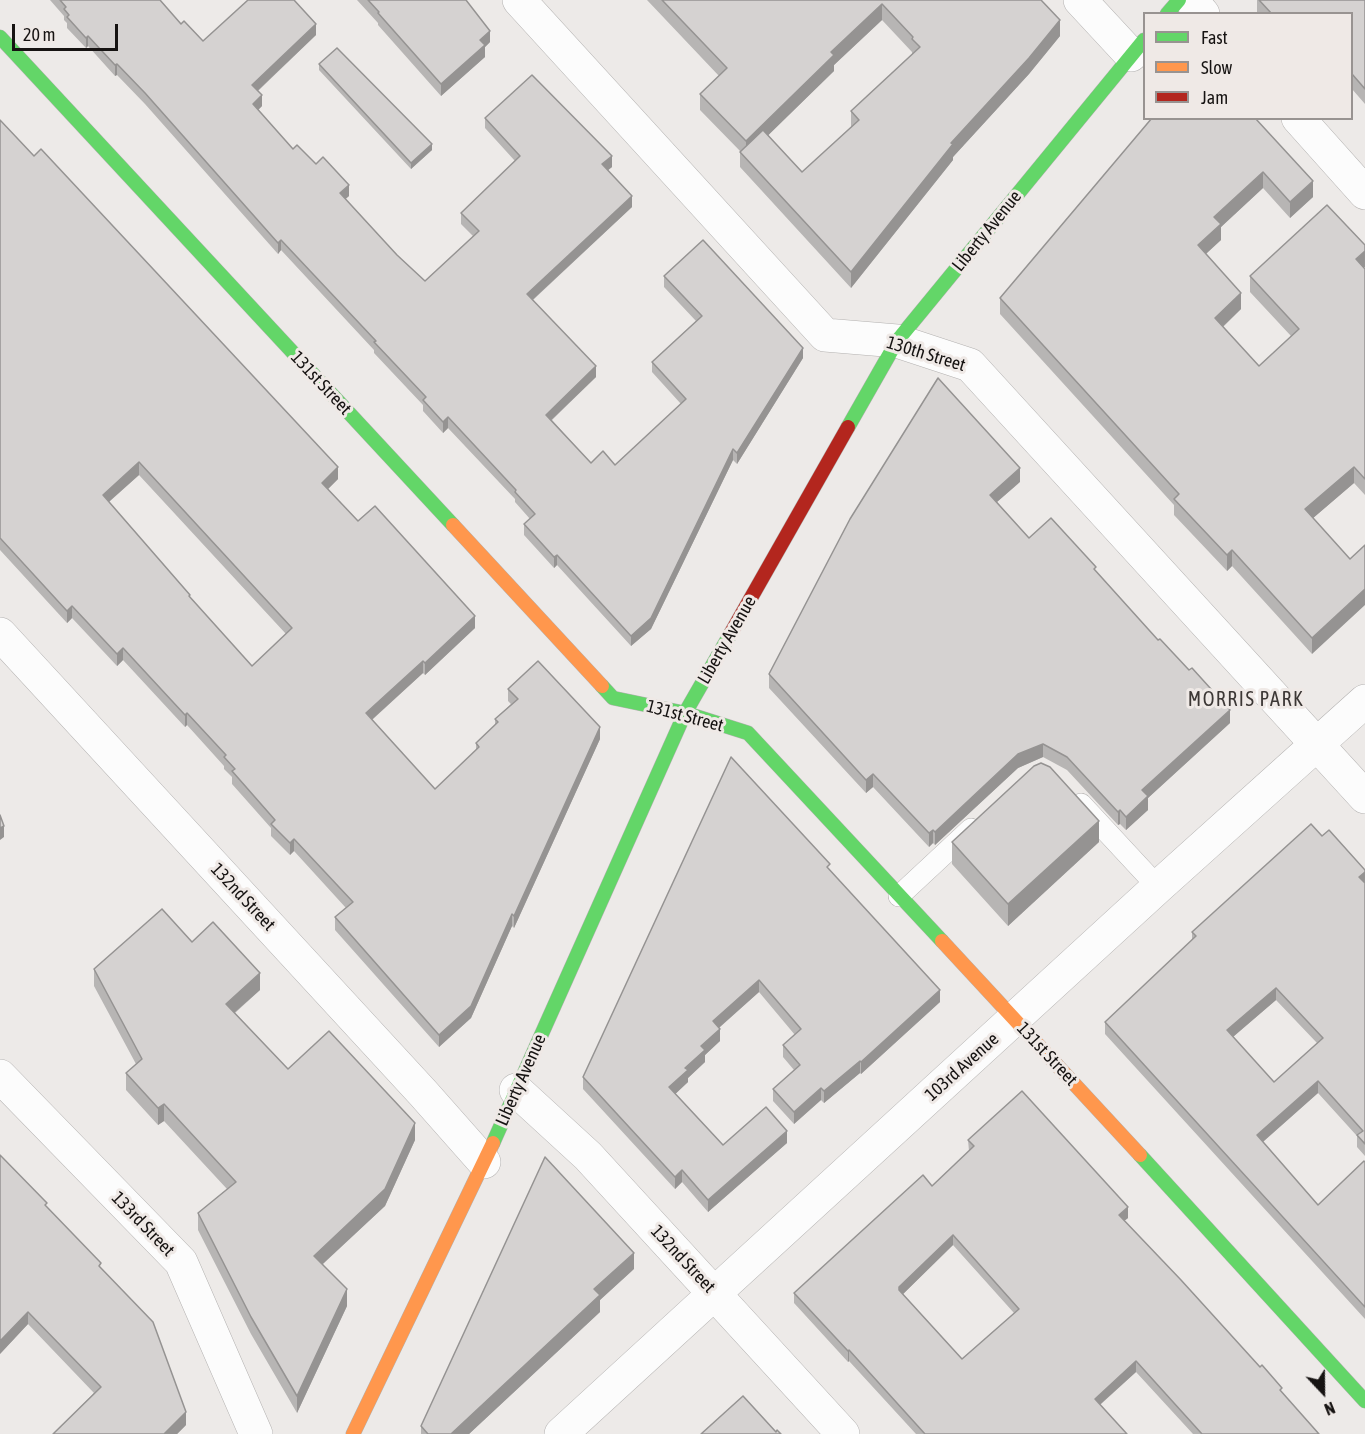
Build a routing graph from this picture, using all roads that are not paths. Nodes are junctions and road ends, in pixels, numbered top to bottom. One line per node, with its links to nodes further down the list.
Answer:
1 (519, 0): 11 (street, 130th Street)
2 (1080, 0): 8 (street)
3 (1179, 0): 5 (street)
4 (1191, 0): 6 (street)
5 (1169, 12)
6 (1201, 12)
7 (0, 37): 14 (street, 131st Street)
8 (1138, 48): 11 (street, Liberty Avenue)
9 (1300, 120): 10 (street)
10 (1365, 193)
11 (897, 341): 14 (street, Liberty Avenue); 15 (street, 130th Street)
12 (0, 634): 24 (street, 132nd Street)
13 (1365, 701): 15 (street, 103rd Avenue)
14 (685, 713): 20 (street, 131st Street); 23 (street, Liberty Avenue)
15 (1318, 745): 17 (street, 130th Street); 19 (street, 103rd Avenue)
16 (1065, 787): 19 (lane)
17 (1365, 796)
18 (985, 816): 20 (lane)
19 (1158, 887): 21 (street, 103rd Avenue)
20 (899, 896): 21 (street, 131st Street)
21 (1015, 1019): 25 (street, 103rd Avenue); 26 (street, 131st Street)
22 (0, 1076): 27 (street, 133rd Street)
23 (516, 1090): 24 (street, Liberty Avenue); 25 (street, 132nd Street)
24 (484, 1162): 28 (street, Liberty Avenue)
25 (714, 1293): 29 (street, 103rd Avenue); 30 (street, 132nd Street)
26 (1365, 1401)
27 (256, 1434)
28 (353, 1434)
29 (561, 1434)
30 (843, 1434)

